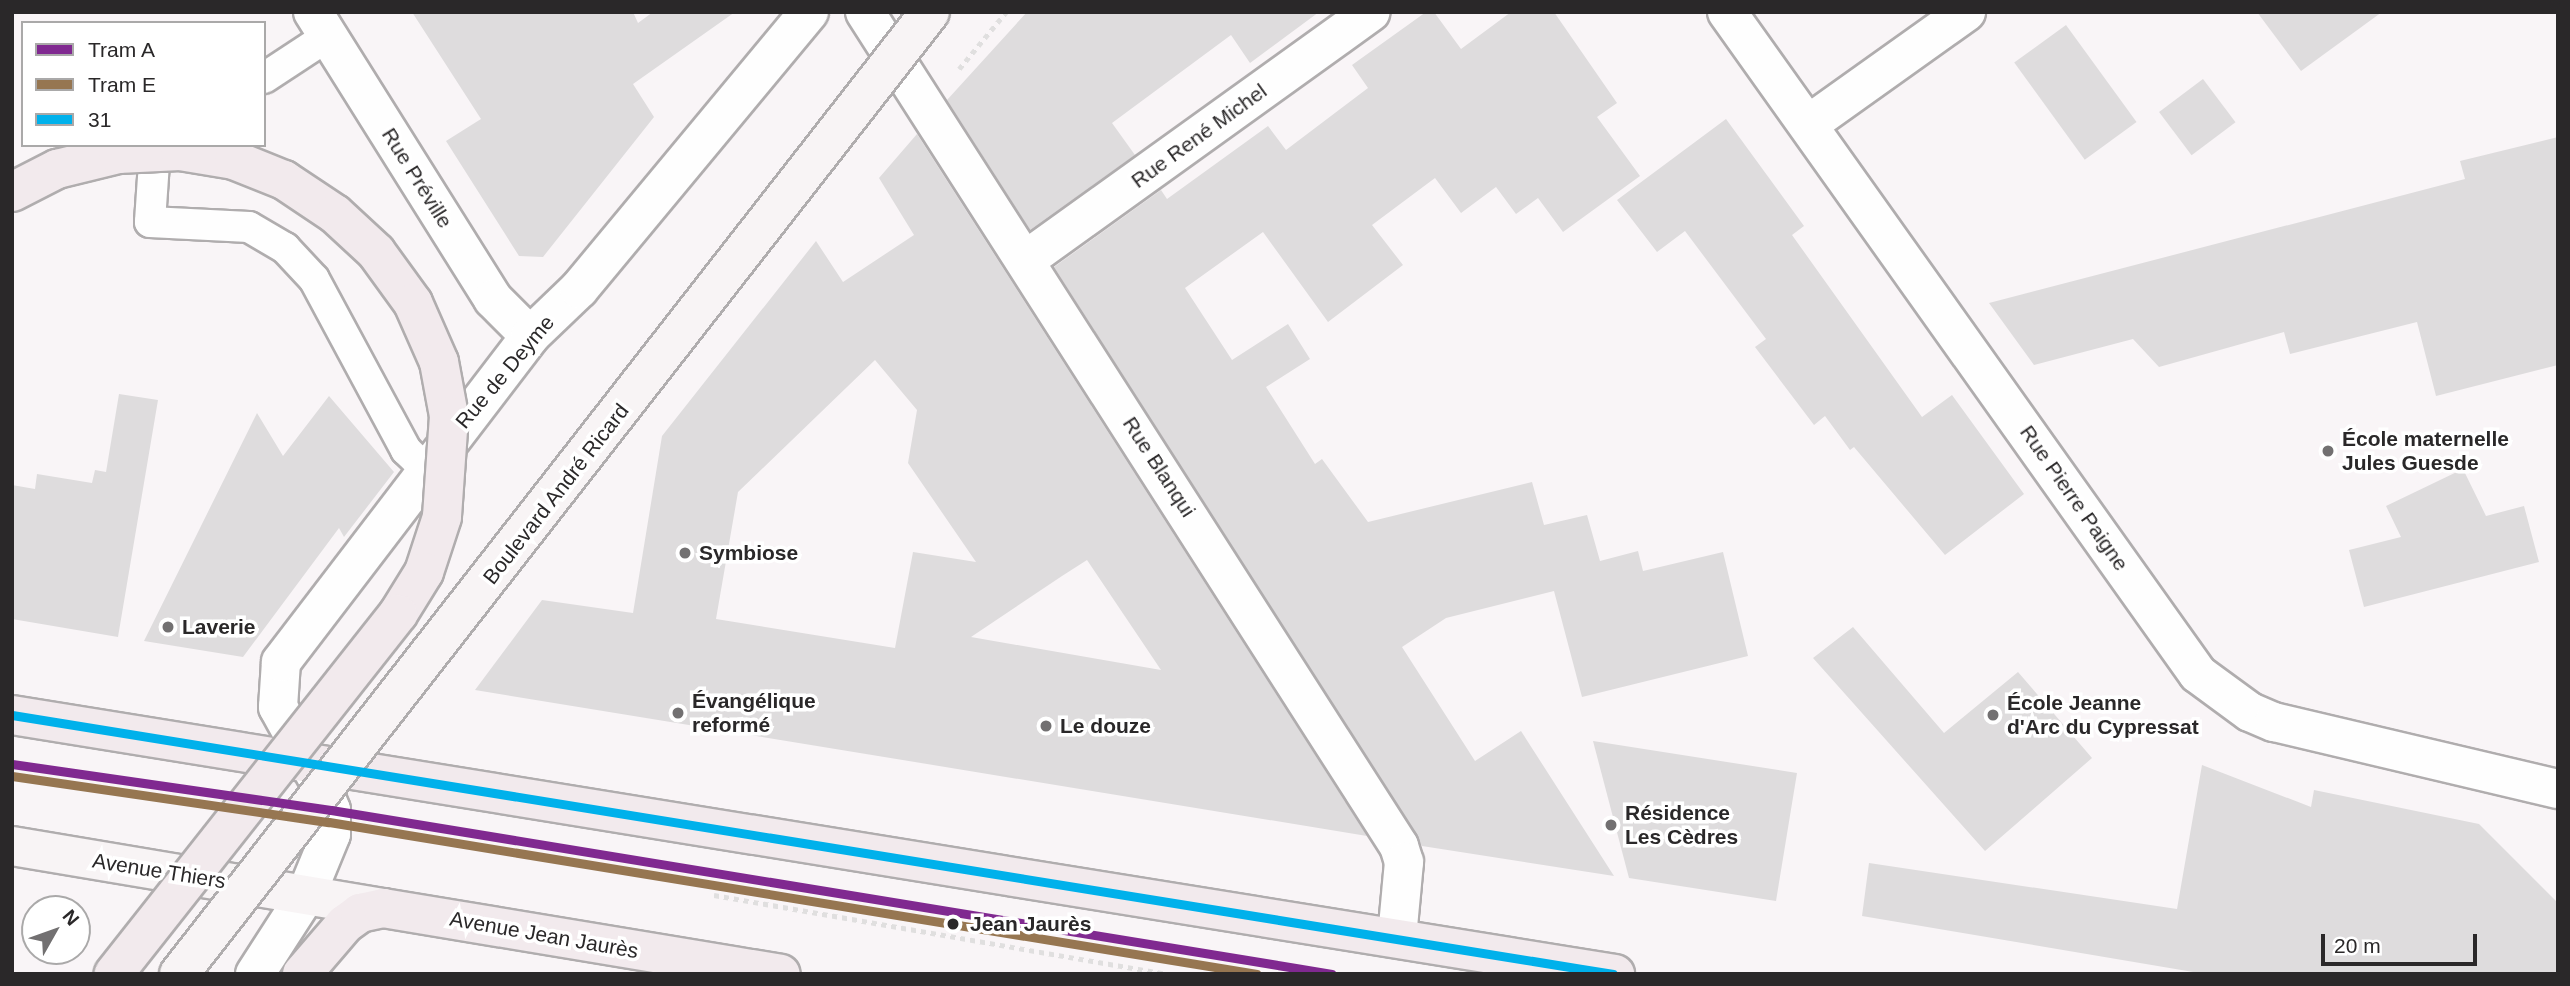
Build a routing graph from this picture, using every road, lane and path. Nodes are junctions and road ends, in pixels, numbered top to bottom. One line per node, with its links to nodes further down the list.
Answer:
1 (809, 12): 15 (street, Rue de Deyme)
2 (865, 12): 10 (street, Rue Blanqui)
3 (930, 12): 26 (main road, Boulevard André Ricard, bridge)
4 (1006, 12): 10 (path)
5 (1371, 12): 14 (street, Rue René Michel)
6 (1727, 12): 11 (street, Rue Pierre Paigne)
7 (1966, 12): 11 (street)
8 (321, 24): 9 (lane); 15 (street, Rue Préville)
9 (266, 76)
10 (927, 108): 14 (street, Rue Blanqui)
11 (1809, 124): 19 (street, Rue Pierre Paigne)
12 (157, 147): 16 (lane)
13 (12, 192): 25 (main road, bridge)
14 (1027, 259): 24 (street, Rue Blanqui)
15 (530, 336): 16 (street, Rue de Deyme)
16 (426, 469): 18 (street, Rue de Deyme)
17 (12, 715): 18 (main road)
18 (306, 760): 21 (street, Rue de Deyme); 24 (main road)
19 (2558, 789)
20 (12, 846): 21 (main road, Avenue Thiers)
21 (306, 895): 23 (main road, Avenue Jean Jaurès); 27 (street, Rue de Deyme)
22 (714, 895): 30 (path)
23 (383, 908): 28 (main road); 29 (main road, Avenue Jean Jaurès)
24 (1396, 937): 31 (main road)
25 (114, 974)
26 (179, 974)
27 (255, 974)
28 (302, 974)
29 (781, 974)
30 (1167, 974)
31 (1615, 974)

